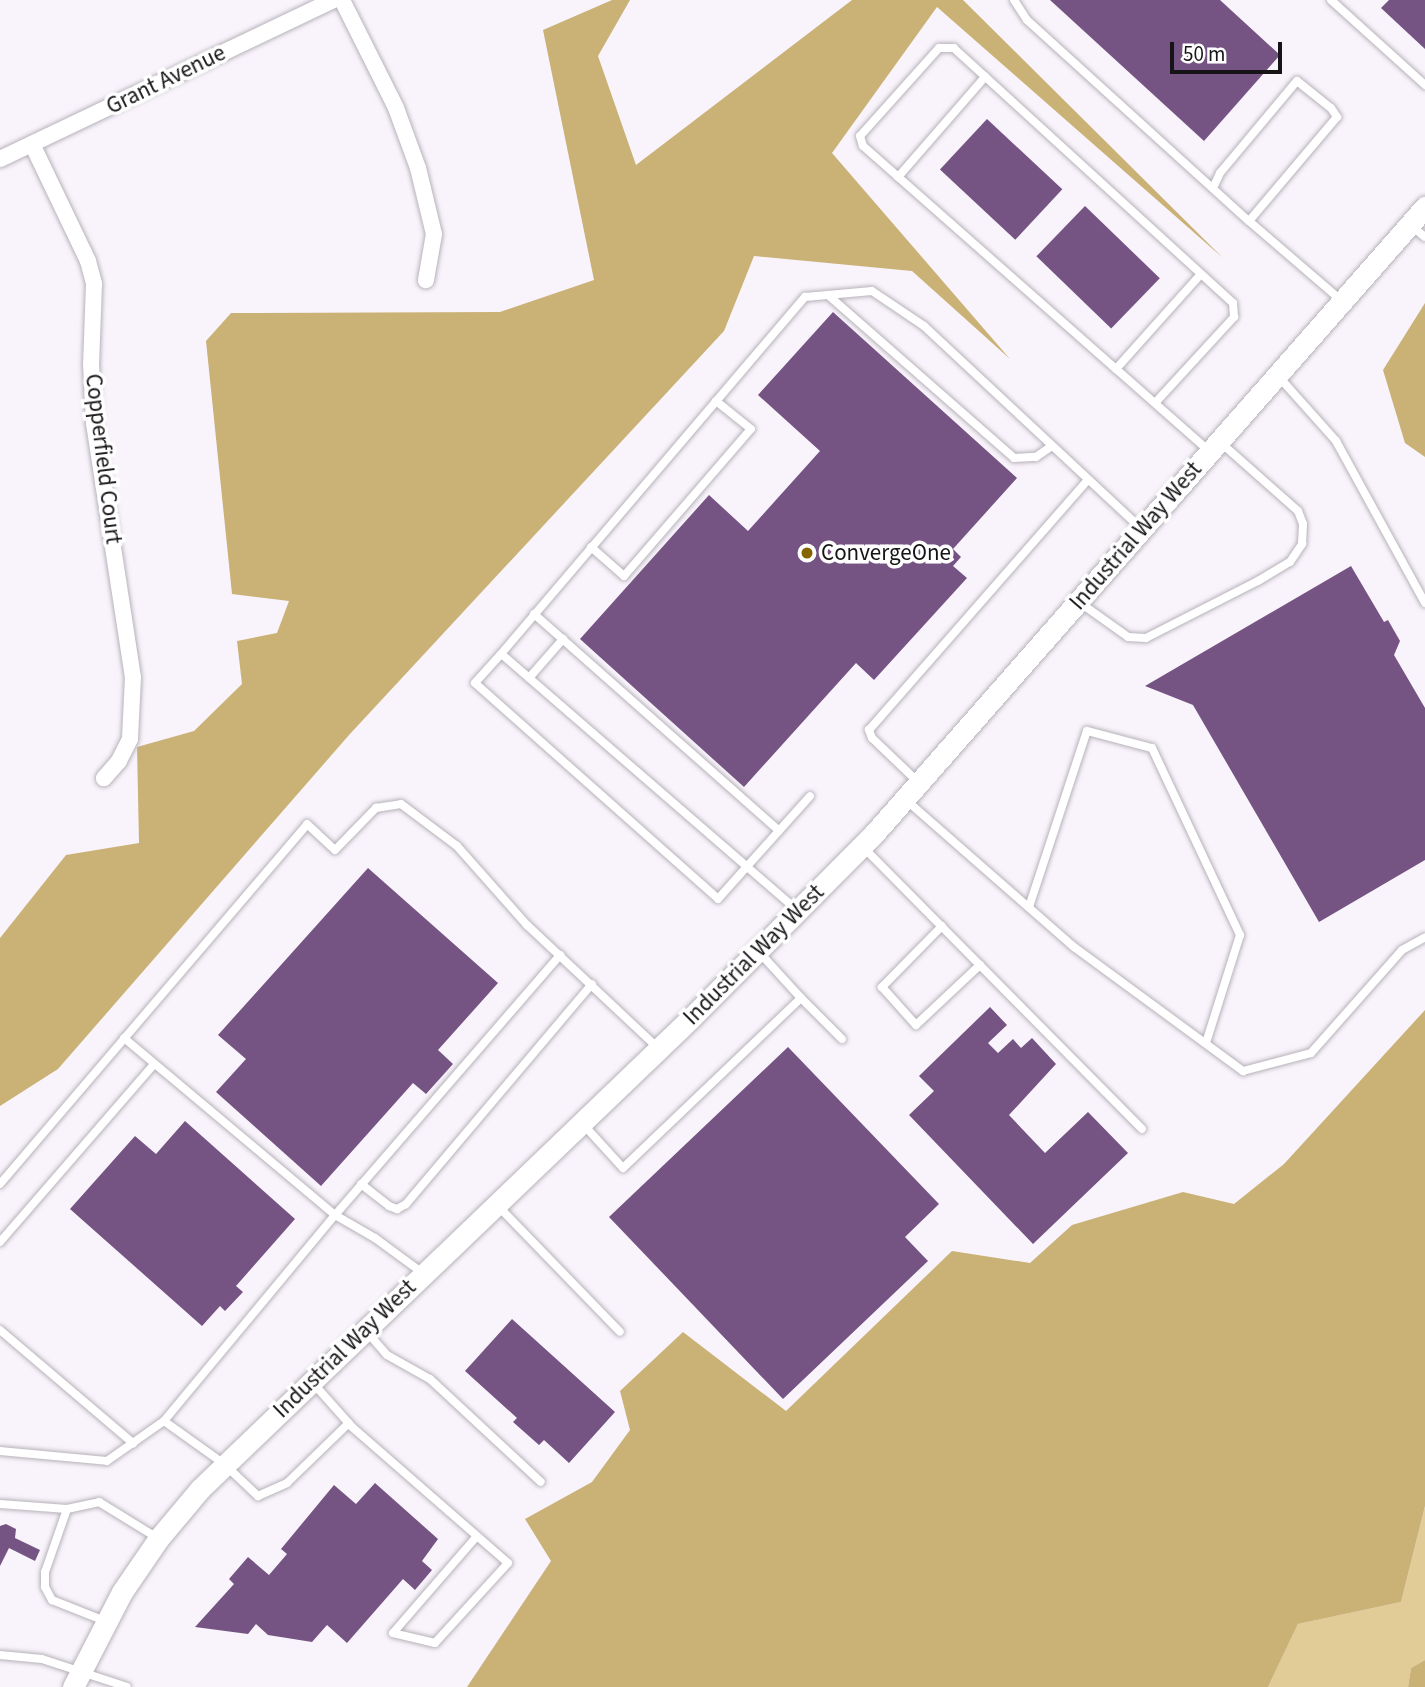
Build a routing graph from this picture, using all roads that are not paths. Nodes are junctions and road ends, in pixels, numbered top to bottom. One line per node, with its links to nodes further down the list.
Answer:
1 (333, 0): 7 (street, Grant Avenue)
2 (342, 0): 15 (street)
3 (1014, 0): 10 (lane)
4 (1331, 0): 6 (lane)
5 (985, 77): 9 (lane); 9 (lane); 14 (lane)
6 (1425, 85)
7 (32, 144): 8 (street, Grant Avenue); 33 (street, Copperfield Court)
8 (0, 159)
9 (898, 177): 18 (lane)
10 (1213, 188): 12 (lane); 12 (lane)
11 (1425, 207): 13 (street, Industrial Way West)
12 (1250, 222): 17 (lane)
13 (1418, 230): 17 (street, Industrial Way West)
14 (1201, 274): 18 (lane); 21 (lane)
15 (426, 280)
16 (828, 295): 20 (lane); 22 (lane); 22 (lane)
17 (1342, 300): 19 (street, Industrial Way West)
18 (1116, 369): 21 (lane)
19 (1277, 374): 23 (street, Industrial Way West); 28 (lane)
20 (716, 401): 26 (lane); 26 (lane)
21 (1154, 403): 23 (lane)
22 (1052, 446): 24 (lane)
23 (1214, 446): 25 (street, Industrial Way West); 27 (lane)
24 (1088, 480): 25 (lane); 34 (lane)
25 (1142, 529): 27 (street, Industrial Way West)
26 (591, 547): 29 (lane)
27 (1079, 601): 34 (street, Industrial Way West)
28 (1425, 603)
29 (534, 614): 30 (lane); 31 (lane)
30 (563, 639): 32 (lane); 36 (lane)
31 (500, 654): 32 (lane); 38 (lane)
32 (529, 678): 38 (lane)
33 (104, 778)
34 (912, 791): 37 (street, Industrial Way West); 39 (lane)
35 (810, 796): 36 (lane)
36 (779, 831): 38 (lane)
37 (862, 846): 40 (street, Industrial Way West); 41 (lane)
38 (747, 867): 40 (lane)
39 (1029, 907): 50 (lane); 50 (lane)
40 (799, 912): 43 (street, Industrial Way West)
41 (942, 926): 45 (lane); 45 (lane)
42 (1425, 937): 50 (lane)
43 (759, 952): 47 (lane); 51 (street, Industrial Way West)
44 (560, 955): 46 (lane); 48 (lane); 56 (lane)
45 (980, 965): 54 (lane)
46 (592, 984): 51 (lane); 56 (lane)
47 (801, 998): 49 (lane); 53 (lane)
48 (124, 1038): 52 (lane); 55 (lane)
49 (842, 1040)
50 (1206, 1043)
51 (659, 1049): 53 (street, Industrial Way West)
52 (154, 1063): 58 (lane); 59 (lane)
53 (582, 1123): 57 (street, Industrial Way West)
54 (1142, 1129)
55 (0, 1184)
56 (361, 1184): 58 (lane)
57 (497, 1204): 60 (street, Industrial Way West); 63 (lane)
58 (335, 1215): 60 (lane); 65 (lane)
59 (0, 1242)
60 (424, 1274): 62 (street, Industrial Way West)
61 (0, 1330): 67 (lane)
62 (365, 1330): 64 (street, Industrial Way West); 70 (lane)
63 (620, 1332)
64 (311, 1381): 66 (lane); 69 (street, Industrial Way West)
65 (164, 1421): 67 (lane); 69 (lane)
66 (349, 1423): 69 (lane); 73 (lane)
67 (133, 1443): 68 (lane)
68 (0, 1451)
69 (224, 1464): 74 (street, Industrial Way West)
70 (541, 1482)
71 (0, 1504): 72 (lane)
72 (67, 1509): 74 (lane); 75 (lane)
73 (477, 1536): 73 (lane)
74 (159, 1538): 75 (street, Industrial Way West)
75 (105, 1620): 77 (street, Industrial Way West)
76 (0, 1655): 77 (lane)
77 (77, 1679): 78 (lane)
78 (123, 1687)

